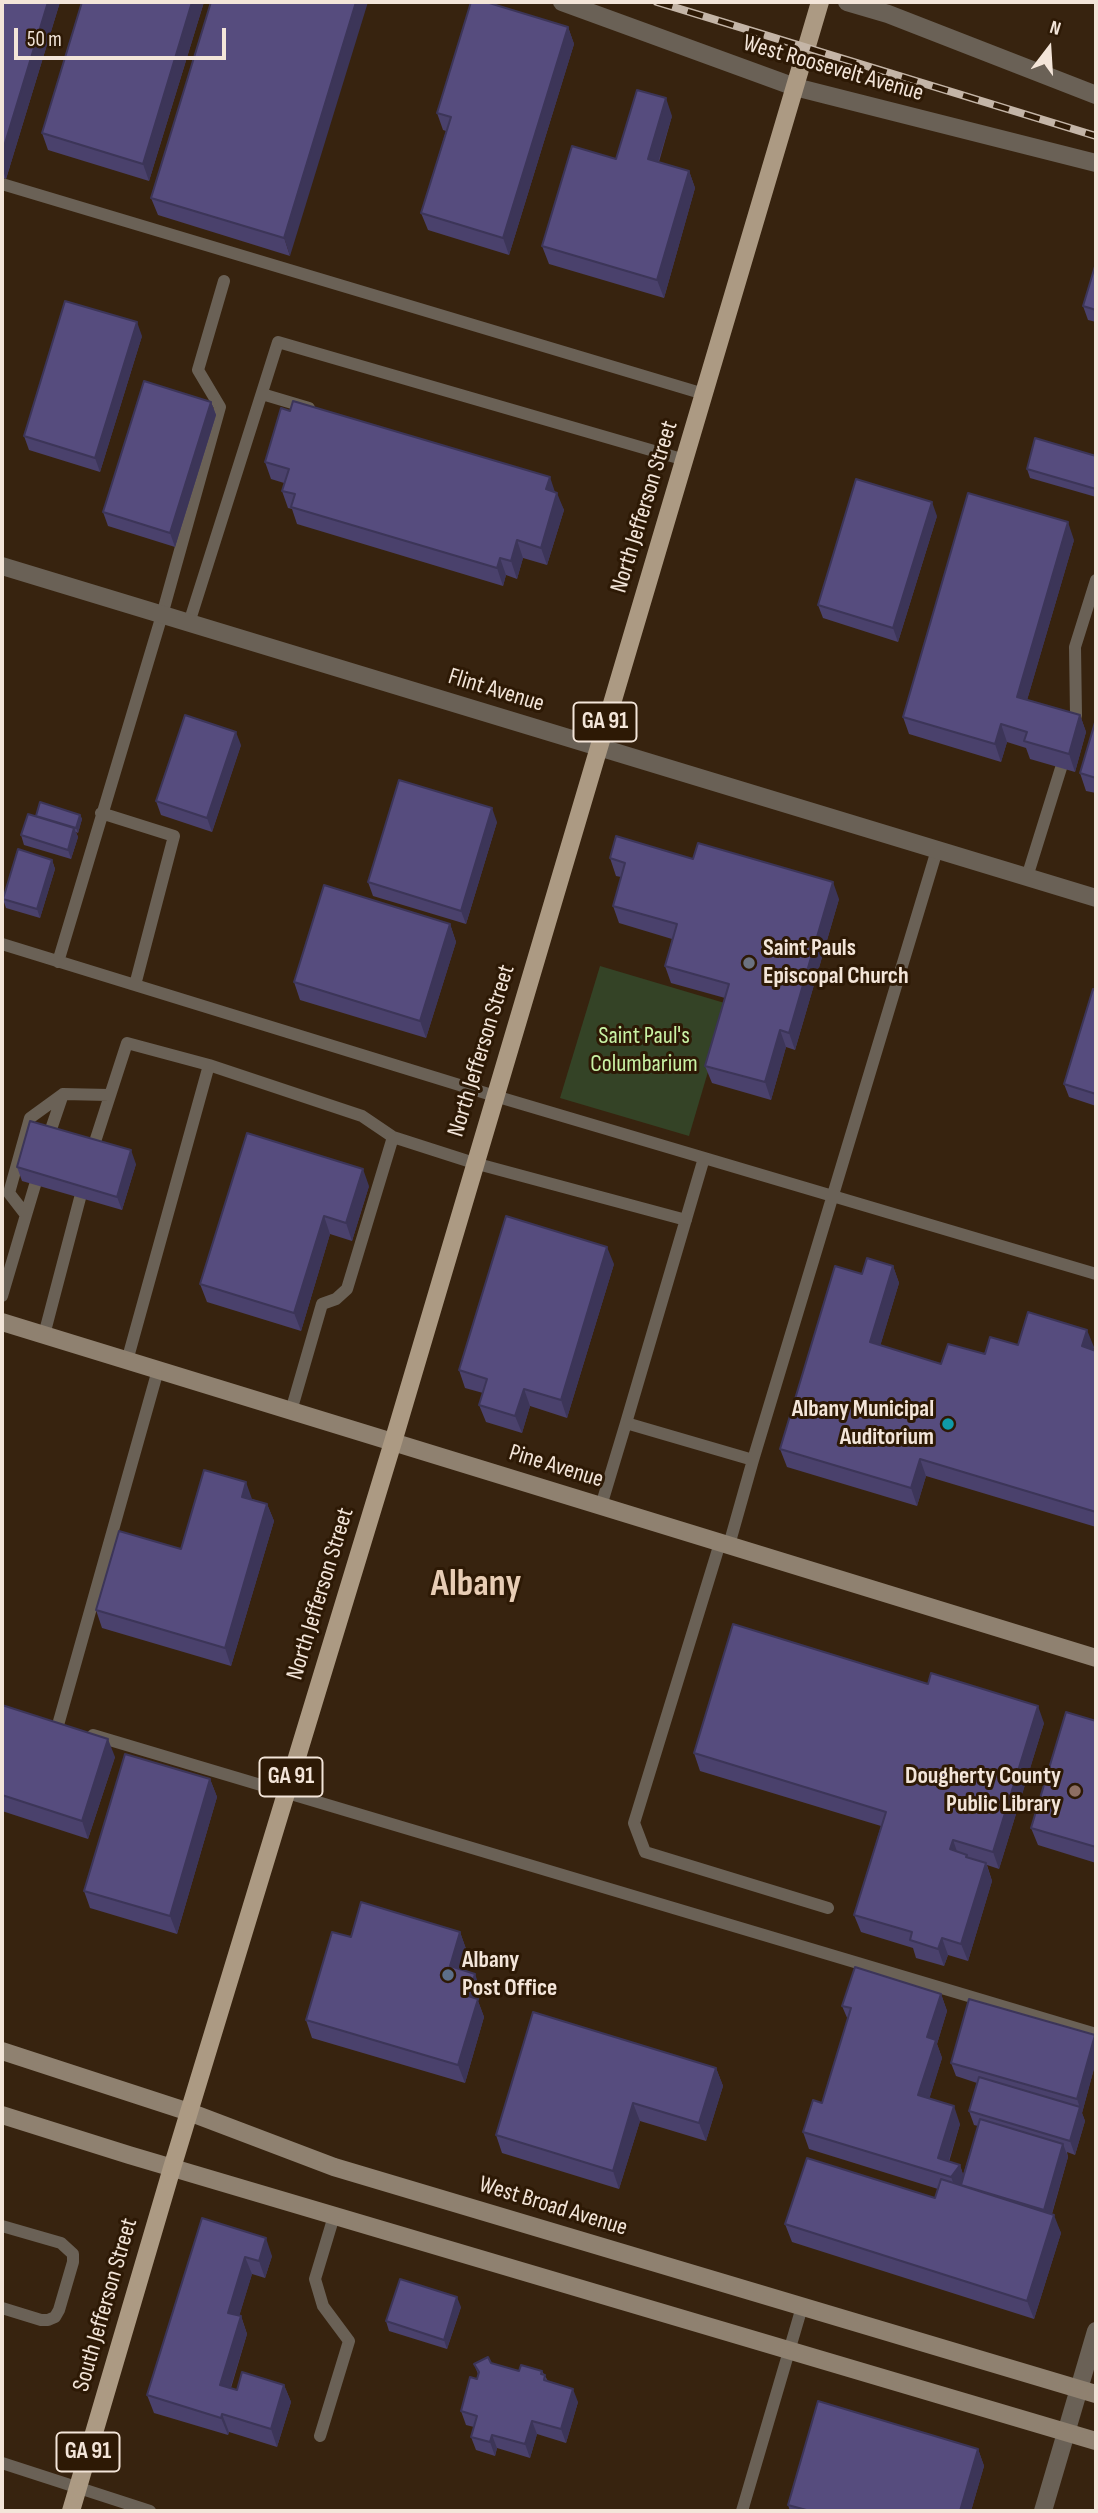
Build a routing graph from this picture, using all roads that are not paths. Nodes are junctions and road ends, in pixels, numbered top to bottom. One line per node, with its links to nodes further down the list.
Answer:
1 (562, 2): 4 (street, West Roosevelt Avenue)
2 (820, 2): 4 (main road, North Jefferson Street / GA 91)
3 (847, 2): 5 (street)
4 (795, 87): 6 (street, West Roosevelt Avenue); 10 (main road, North Jefferson Street / GA 91)
5 (1096, 95)
6 (1096, 163)
7 (2, 184): 10 (lane)
8 (224, 281): 15 (lane)
9 (262, 394): 11 (lane); 12 (lane); 16 (lane)
10 (704, 394): 12 (main road, North Jefferson Street / GA 91)
11 (324, 412)
12 (685, 460): 18 (main road, North Jefferson Street / GA 91)
13 (2, 566): 15 (street, Flint Avenue)
14 (1096, 580): 17 (lane)
15 (162, 615): 16 (street, Flint Avenue); 20 (lane)
16 (190, 623): 18 (street, Flint Avenue)
17 (1073, 728)
18 (598, 747): 21 (street, Flint Avenue); 30 (main road, North Jefferson Street / GA 91)
19 (1061, 768): 22 (lane)
20 (101, 813): 25 (lane); 26 (lane)
21 (937, 850): 22 (street, Flint Avenue); 37 (lane)
22 (1027, 877): 23 (street, Flint Avenue)
23 (1096, 898)
24 (2, 944): 25 (lane)
25 (58, 962): 26 (lane)
26 (135, 985): 30 (lane)
27 (209, 1065): 29 (lane); 31 (lane); 45 (lane)
28 (63, 1094): 29 (lane); 32 (lane); 39 (lane)
29 (109, 1095): 33 (lane)
30 (495, 1096): 34 (lane); 35 (main road, North Jefferson Street / GA 91)
31 (393, 1137): 35 (lane); 47 (lane)
32 (48, 1138)
33 (92, 1151)
34 (704, 1158): 37 (lane); 40 (lane)
35 (474, 1163): 40 (lane); 49 (main road, North Jefferson Street / GA 91)
36 (35, 1185): 39 (lane)
37 (833, 1196): 41 (lane); 50 (lane)
38 (80, 1198): 44 (lane)
39 (26, 1215): 42 (lane)
40 (686, 1220): 48 (lane)
41 (1096, 1275)
42 (2, 1296)
43 (2, 1322): 44 (main road, Pine Avenue)
44 (44, 1335): 45 (main road, Pine Avenue)
45 (127, 1362): 46 (main road, Pine Avenue)
46 (158, 1370): 47 (main road, Pine Avenue); 54 (lane)
47 (291, 1411): 49 (main road, Pine Avenue)
48 (626, 1423): 50 (lane); 51 (lane)
49 (393, 1442): 51 (main road, Pine Avenue); 54 (main road, North Jefferson Street / GA 91)
50 (752, 1460): 52 (lane)
51 (601, 1506): 52 (main road, Pine Avenue)
52 (725, 1544): 53 (main road, Pine Avenue); 55 (lane)
53 (1096, 1658)
54 (286, 1793): 56 (lane); 58 (main road, North Jefferson Street / GA 91)
55 (828, 1908)
56 (1096, 2034)
57 (2, 2051): 58 (main road, West Broad Avenue)
58 (189, 2112): 60 (main road, South Jefferson Street / GA 91); 63 (main road, West Broad Avenue)
59 (2, 2115): 60 (main road)
60 (172, 2168): 61 (main road); 72 (main road, South Jefferson Street / GA 91)
61 (334, 2216): 66 (main road); 69 (lane)
62 (2, 2226): 64 (lane)
63 (802, 2307): 66 (lane); 67 (main road, West Broad Avenue)
64 (2, 2308)
65 (1096, 2331): 67 (street)
66 (788, 2350): 68 (main road); 75 (lane)
67 (1088, 2391): 68 (street)
68 (1066, 2432): 70 (main road); 76 (street)
69 (320, 2437)
70 (1096, 2441)
71 (2, 2463): 72 (lane)
72 (77, 2489): 73 (main road, South Jefferson Street / GA 91); 74 (lane)
73 (71, 2511)
74 (150, 2511)
75 (743, 2511)
76 (1043, 2511)

